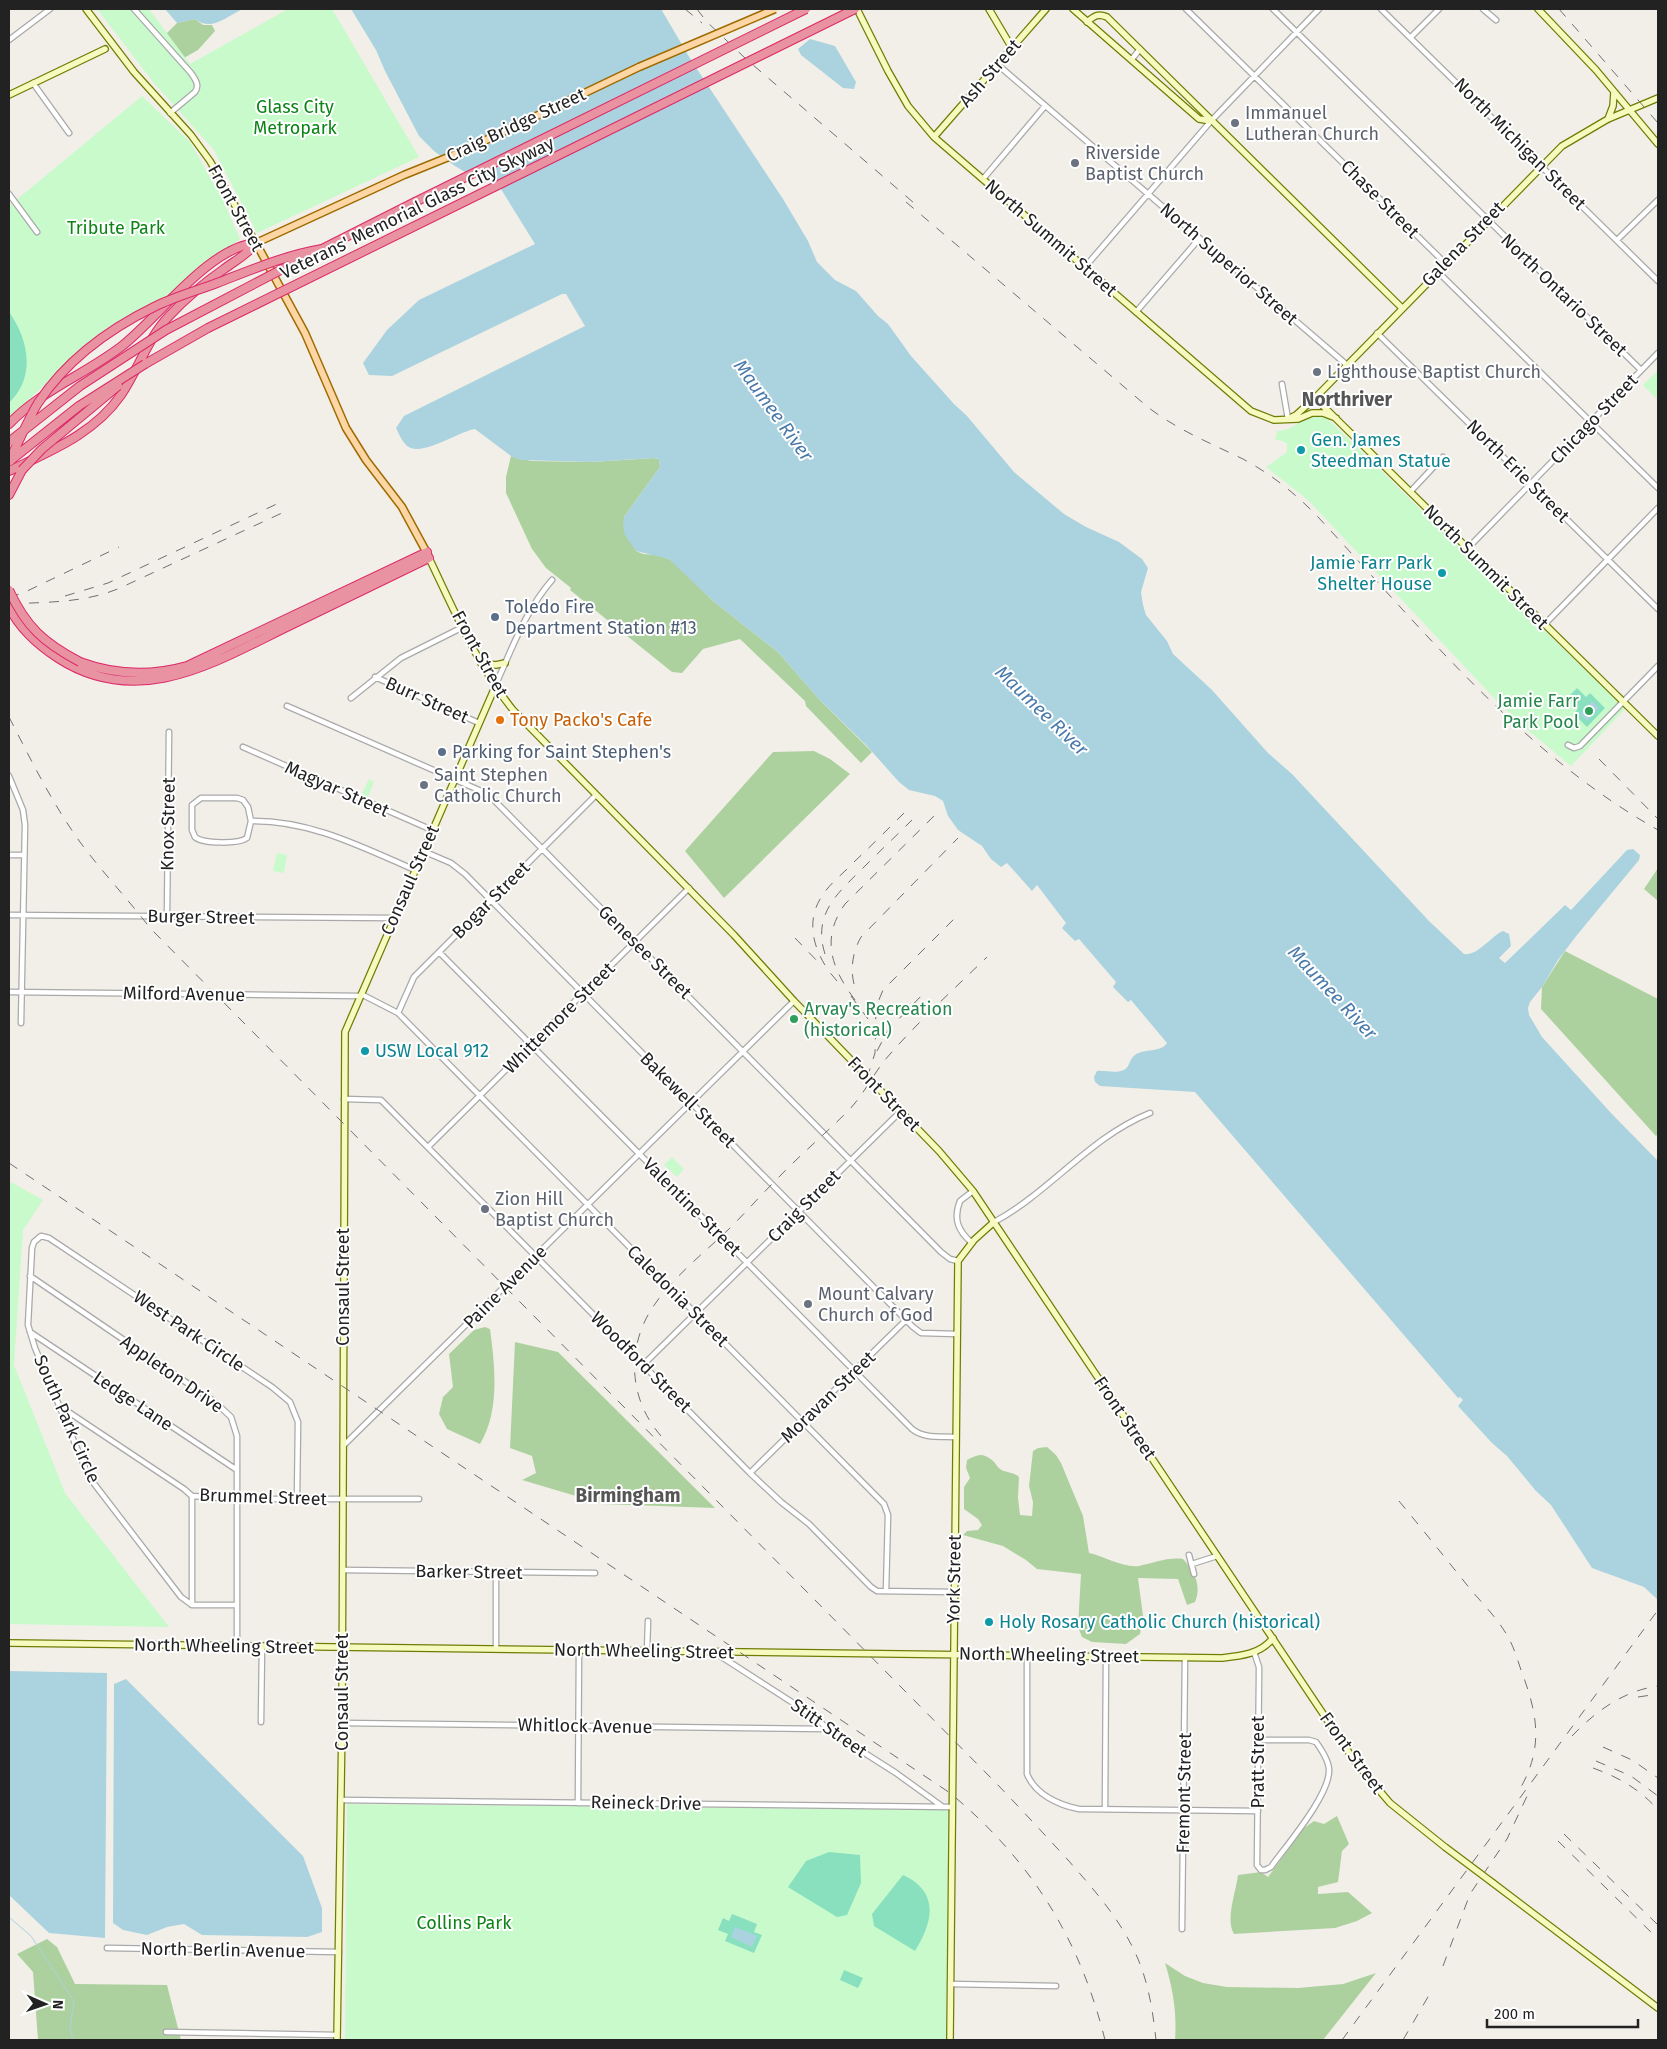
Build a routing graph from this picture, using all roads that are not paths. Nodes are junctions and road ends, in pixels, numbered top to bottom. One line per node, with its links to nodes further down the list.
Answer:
1 (50, 9): 21 (street)
2 (86, 9): 22 (street, Front Street)
3 (134, 9): 35 (street)
4 (775, 9): 50 (main road, Craig Bridge Street, bridge)
5 (806, 9): 51 (highway, Veterans' Memorial Glass City Skyway, bridge)
6 (856, 9): 39 (street, North Summit Street); 60 (highway, Veterans' Memorial Glass City Skyway, bridge)
7 (988, 9): 23 (street)
8 (1073, 9): 18 (street)
9 (1186, 9): 28 (street, Chase Street)
10 (1273, 9): 19 (street, North Ontario Street)
11 (1318, 9): 19 (street)
12 (1381, 9): 20 (street, North Michigan Street)
13 (1439, 9): 20 (street)
14 (1483, 9): 17 (street)
15 (1538, 9): 30 (street)
16 (1044, 10): 23 (street, Ash Street)
17 (1496, 20)
18 (1087, 22): 25 (street); 26 (street)
19 (1296, 31): 28 (street); 46 (street, North Ontario Street)
20 (1411, 37): 41 (street, North Michigan Street)
21 (9, 40)
22 (114, 45): 24 (street); 35 (street, Front Street)
23 (1012, 48): 27 (street, Ash Street)
24 (105, 49): 29 (street)
25 (1140, 49): 26 (street); 37 (street)
26 (1132, 59): 37 (street)
27 (998, 65): 33 (street, North Superior Street); 39 (street, Ash Street)
28 (1254, 75): 37 (street); 52 (street, Chase Street)
29 (33, 83): 31 (street); 38 (street)
30 (1614, 92): 34 (street); 36 (street)
31 (9, 95)
32 (1658, 98): 34 (street, Galena Street)
33 (1045, 106): 42 (street); 43 (street, North Superior Street)
34 (1629, 110): 36 (street, Galena Street); 40 (street)
35 (170, 113): 50 (street, Front Street)
36 (1608, 119): 41 (street, Galena Street)
37 (1212, 121): 43 (street); 56 (street)
38 (69, 133)
39 (934, 137): 42 (street, North Summit Street)
40 (1658, 144)
41 (1541, 166): 46 (street, Galena Street); 49 (street, North Michigan Street)
42 (983, 178): 53 (street, North Summit Street)
43 (1147, 193): 48 (street, North Superior Street); 53 (street)
44 (9, 194): 47 (street)
45 (1658, 200): 49 (street)
46 (1487, 220): 52 (street, Galena Street); 62 (street, North Ontario Street)
47 (37, 232)
48 (1199, 239): 57 (street); 61 (street, North Superior Street)
49 (1617, 240): 55 (street, North Michigan Street)
50 (256, 243): 68 (highway); 72 (highway); 79 (main road, Front Street)
51 (322, 249): 69 (highway, Veterans' Memorial Glass City Skyway, bridge); 71 (highway, bridge)
52 (1445, 263): 54 (street, Galena Street)
53 (1085, 267): 57 (street, North Summit Street)
54 (1437, 271): 56 (street, Galena Street); 67 (street)
55 (1658, 280)
56 (1402, 308): 58 (street, Galena Street)
57 (1136, 312): 65 (street, North Summit Street)
58 (1377, 333): 61 (street, Galena Street); 73 (street, North Erie Street)
59 (1658, 354): 62 (street, Chicago Street)
60 (145, 364): 71 (highway, Veterans' Memorial Glass City Skyway, bridge); 76 (highway, bridge)
61 (1347, 365): 64 (street, Galena Street)
62 (1641, 370): 67 (street, Chicago Street)
63 (1282, 384): 65 (street)
64 (1315, 398): 65 (street, Galena Street); 66 (street, North Summit Street)
65 (1288, 418): 66 (street, North Summit Street)
66 (1336, 418): 75 (street, North Summit Street)
67 (1591, 422): 73 (street, Chicago Street); 74 (street)
68 (9, 424)
69 (9, 442)
70 (1443, 457): 75 (street)
71 (9, 462)
72 (9, 472)
73 (1530, 483): 78 (street, Chicago Street); 80 (street, North Erie Street)
74 (1658, 488)
75 (1410, 492): 78 (street, North Summit Street)
76 (9, 495)
77 (1658, 508): 80 (street)
78 (1467, 549): 85 (street, North Summit Street)
79 (428, 555): 86 (street, Front Street); 89 (highway)
80 (1607, 560): 84 (street, North Erie Street); 85 (street)
81 (552, 580): 88 (street, Consaul Street)
82 (9, 590): 89 (highway, bridge)
83 (9, 607): 89 (highway)
84 (1658, 609)
85 (1544, 625): 94 (street, North Summit Street)
86 (463, 627): 87 (street, Front Street); 91 (street)
87 (481, 663): 88 (street); 92 (street, Front Street)
88 (506, 663): 92 (street, Consaul Street)
89 (78, 665)
90 (1658, 666): 94 (street)
91 (375, 678): 93 (street); 96 (street, Burr Street)
92 (495, 687): 96 (street, Consaul Street); 104 (street, Front Street)
93 (351, 698)
94 (1623, 702): 98 (street, North Summit Street); 99 (street)
95 (287, 706): 102 (street, Genesee Street)
96 (478, 723): 102 (street, Consaul Street)
97 (169, 732): 116 (street, Knox Street)
98 (1658, 736)
99 (1568, 745)
100 (242, 747): 106 (street, Magyar Street)
101 (9, 776): 103 (street)
102 (454, 779): 106 (street, Consaul Street); 107 (street, Genesee Street)
103 (11, 785): 110 (street)
104 (596, 795): 107 (street, Bogar Street); 112 (street, Front Street)
105 (251, 822): 105 (street); 111 (street)
106 (432, 830): 108 (street, Consaul Street)
107 (542, 849): 113 (street, Bogar Street); 118 (street, Genesee Street)
108 (423, 851): 111 (street, Consaul Street); 113 (street, Bakewell Street)
109 (9, 854): 110 (street)
110 (24, 855): 115 (street)
111 (415, 870): 117 (street, Consaul Street)
112 (689, 888): 118 (street, Whittemore Street); 124 (street, Front Street)
113 (489, 900): 119 (street, Bogar Street); 122 (street, Bakewell Street)
114 (9, 915): 115 (street, Burger Street)
115 (23, 915): 116 (street, Burger Street); 121 (street)
116 (167, 916): 117 (street, Burger Street)
117 (394, 918): 123 (street, Consaul Street)
118 (635, 942): 122 (street, Whittemore Street); 128 (street, Genesee Street)
119 (439, 952): 125 (street, Bogar Street); 127 (street, Valentine Street)
120 (9, 992): 121 (street, Milford Avenue)
121 (22, 992): 123 (street, Milford Avenue); 126 (street)
122 (583, 994): 127 (street, Whittemore Street); 131 (street, Bakewell Street)
123 (360, 995): 125 (street, Caledonia Street); 130 (street, Consaul Street)
124 (794, 1001): 128 (street, Paine Avenue); 132 (street, Front Street)
125 (398, 1013): 129 (street, Caledonia Street)
126 (21, 1022)
127 (531, 1045): 129 (street, Whittemore Street); 135 (street, Valentine Street)
128 (743, 1051): 131 (street, Paine Avenue); 136 (street, Genesee Street)
129 (480, 1096): 134 (street, Whittemore Street); 138 (street, Caledonia Street)
130 (344, 1099): 134 (street, Woodford Street); 155 (street, Consaul Street)
131 (690, 1102): 135 (street, Paine Avenue); 139 (street, Bakewell Street)
132 (901, 1111): 136 (street, Craig Street); 137 (street, Front Street)
133 (1150, 1113): 140 (street)
134 (428, 1147): 142 (street, Woodford Street)
135 (639, 1154): 138 (street, Paine Avenue); 143 (street, Valentine Street)
136 (850, 1160): 139 (street, Craig Street); 144 (street, Genesee Street)
137 (972, 1191): 140 (street, Front Street); 141 (street)
138 (587, 1204): 142 (street, Paine Avenue); 146 (street, Caledonia Street)
139 (798, 1211): 143 (street, Craig Street); 147 (street, Bakewell Street)
140 (994, 1222): 141 (street); 164 (street, Front Street)
141 (972, 1242): 144 (street)
142 (536, 1256): 150 (street, Woodford Street); 155 (street, Paine Avenue)
143 (746, 1262): 146 (street, Craig Street); 151 (street, Valentine Street)
144 (958, 1262): 149 (street, York Street)
145 (30, 1276): 148 (street, South Park Circle); 156 (street, Appleton Drive); 159 (street, West Park Circle)
146 (695, 1313): 150 (street, Craig Street); 153 (street, Caledonia Street)
147 (906, 1320): 149 (street, Bakewell Street); 151 (street, Moravan Street)
148 (30, 1332): 152 (street, South Park Circle); 156 (street, Ledge Lane)
149 (957, 1334): 154 (street, York Street)
150 (644, 1364): 157 (street, Woodford Street)
151 (855, 1371): 153 (street, Moravan Street); 154 (street, Valentine Street)
152 (60, 1407): 158 (street, Brummel Street); 172 (street, South Park Circle)
153 (802, 1422): 157 (street, Moravan Street); 170 (street, Caledonia Street)
154 (956, 1436): 171 (street, York Street)
155 (343, 1446): 161 (street, Consaul Street)
156 (237, 1470): 160 (street, Appleton Drive)
157 (750, 1473): 170 (street, Woodford Street)
158 (192, 1496): 160 (street, Brummel Street); 172 (street)
159 (297, 1498): 160 (street, Brummel Street); 161 (street, Brummel Street)
160 (237, 1499): 173 (street, Appleton Drive)
161 (343, 1499): 162 (street, Brummel Street); 166 (street, Consaul Street)
162 (419, 1499)
163 (1190, 1555): 165 (street)
164 (1217, 1556): 165 (street); 175 (street, Front Street)
165 (1192, 1564): 169 (street)
166 (343, 1570): 167 (street, Barker Street); 179 (street, Consaul Street)
167 (496, 1572): 168 (street, Barker Street); 180 (street)
168 (595, 1574)
169 (1194, 1574)
170 (886, 1591): 171 (street, Woodford Street)
171 (954, 1592): 185 (street, York Street)
172 (192, 1605): 173 (street)
173 (236, 1606): 177 (street, Appleton Drive)
174 (648, 1621): 182 (street)
175 (1273, 1638): 184 (street, North Wheeling Street); 206 (street, Front Street, bridge)
176 (9, 1643): 177 (street, North Wheeling Street)
177 (237, 1646): 178 (street, North Wheeling Street)
178 (262, 1646): 179 (street, North Wheeling Street); 189 (street)
179 (343, 1647): 180 (street, North Wheeling Street); 190 (street, Consaul Street)
180 (496, 1649): 181 (street, North Wheeling Street)
181 (580, 1650): 182 (street, North Wheeling Street); 191 (street)
182 (647, 1651): 183 (street, North Wheeling Street)
183 (713, 1651): 185 (street, North Wheeling Street); 192 (street, Stitt Street)
184 (1254, 1652): 188 (street, North Wheeling Street); 193 (street, Pratt Street)
185 (954, 1654): 186 (street, North Wheeling Street); 197 (street, York Street)
186 (1027, 1655): 187 (street, North Wheeling Street); 198 (street)
187 (1106, 1656): 188 (street, North Wheeling Street); 198 (street)
188 (1185, 1657): 199 (street, Fremont Street)
189 (261, 1722)
190 (342, 1723): 191 (street, Whitlock Avenue); 194 (street, Consaul Street)
191 (579, 1726): 192 (street, Whitlock Avenue); 195 (street)
192 (828, 1729): 196 (street, Stitt Street)
193 (1258, 1740): 200 (street, Pratt Street); 200 (street, Pratt Street)
194 (341, 1800): 195 (street, Reineck Drive); 203 (street, Consaul Street)
195 (578, 1802): 196 (street, Reineck Drive)
196 (944, 1807): 197 (street, Reineck Drive)
197 (952, 1807): 204 (street, York Street)
198 (1105, 1809): 199 (street)
199 (1183, 1810): 200 (street); 201 (street, Fremont Street)
200 (1258, 1811)
201 (1182, 1929)
202 (107, 1948): 203 (street, North Berlin Avenue)
203 (339, 1952): 208 (street, Consaul Street)
204 (950, 1984): 205 (street); 209 (street, York Street)
205 (1056, 1986)
206 (1658, 2008)
207 (166, 2032): 208 (street)
208 (337, 2037)
209 (950, 2040)

